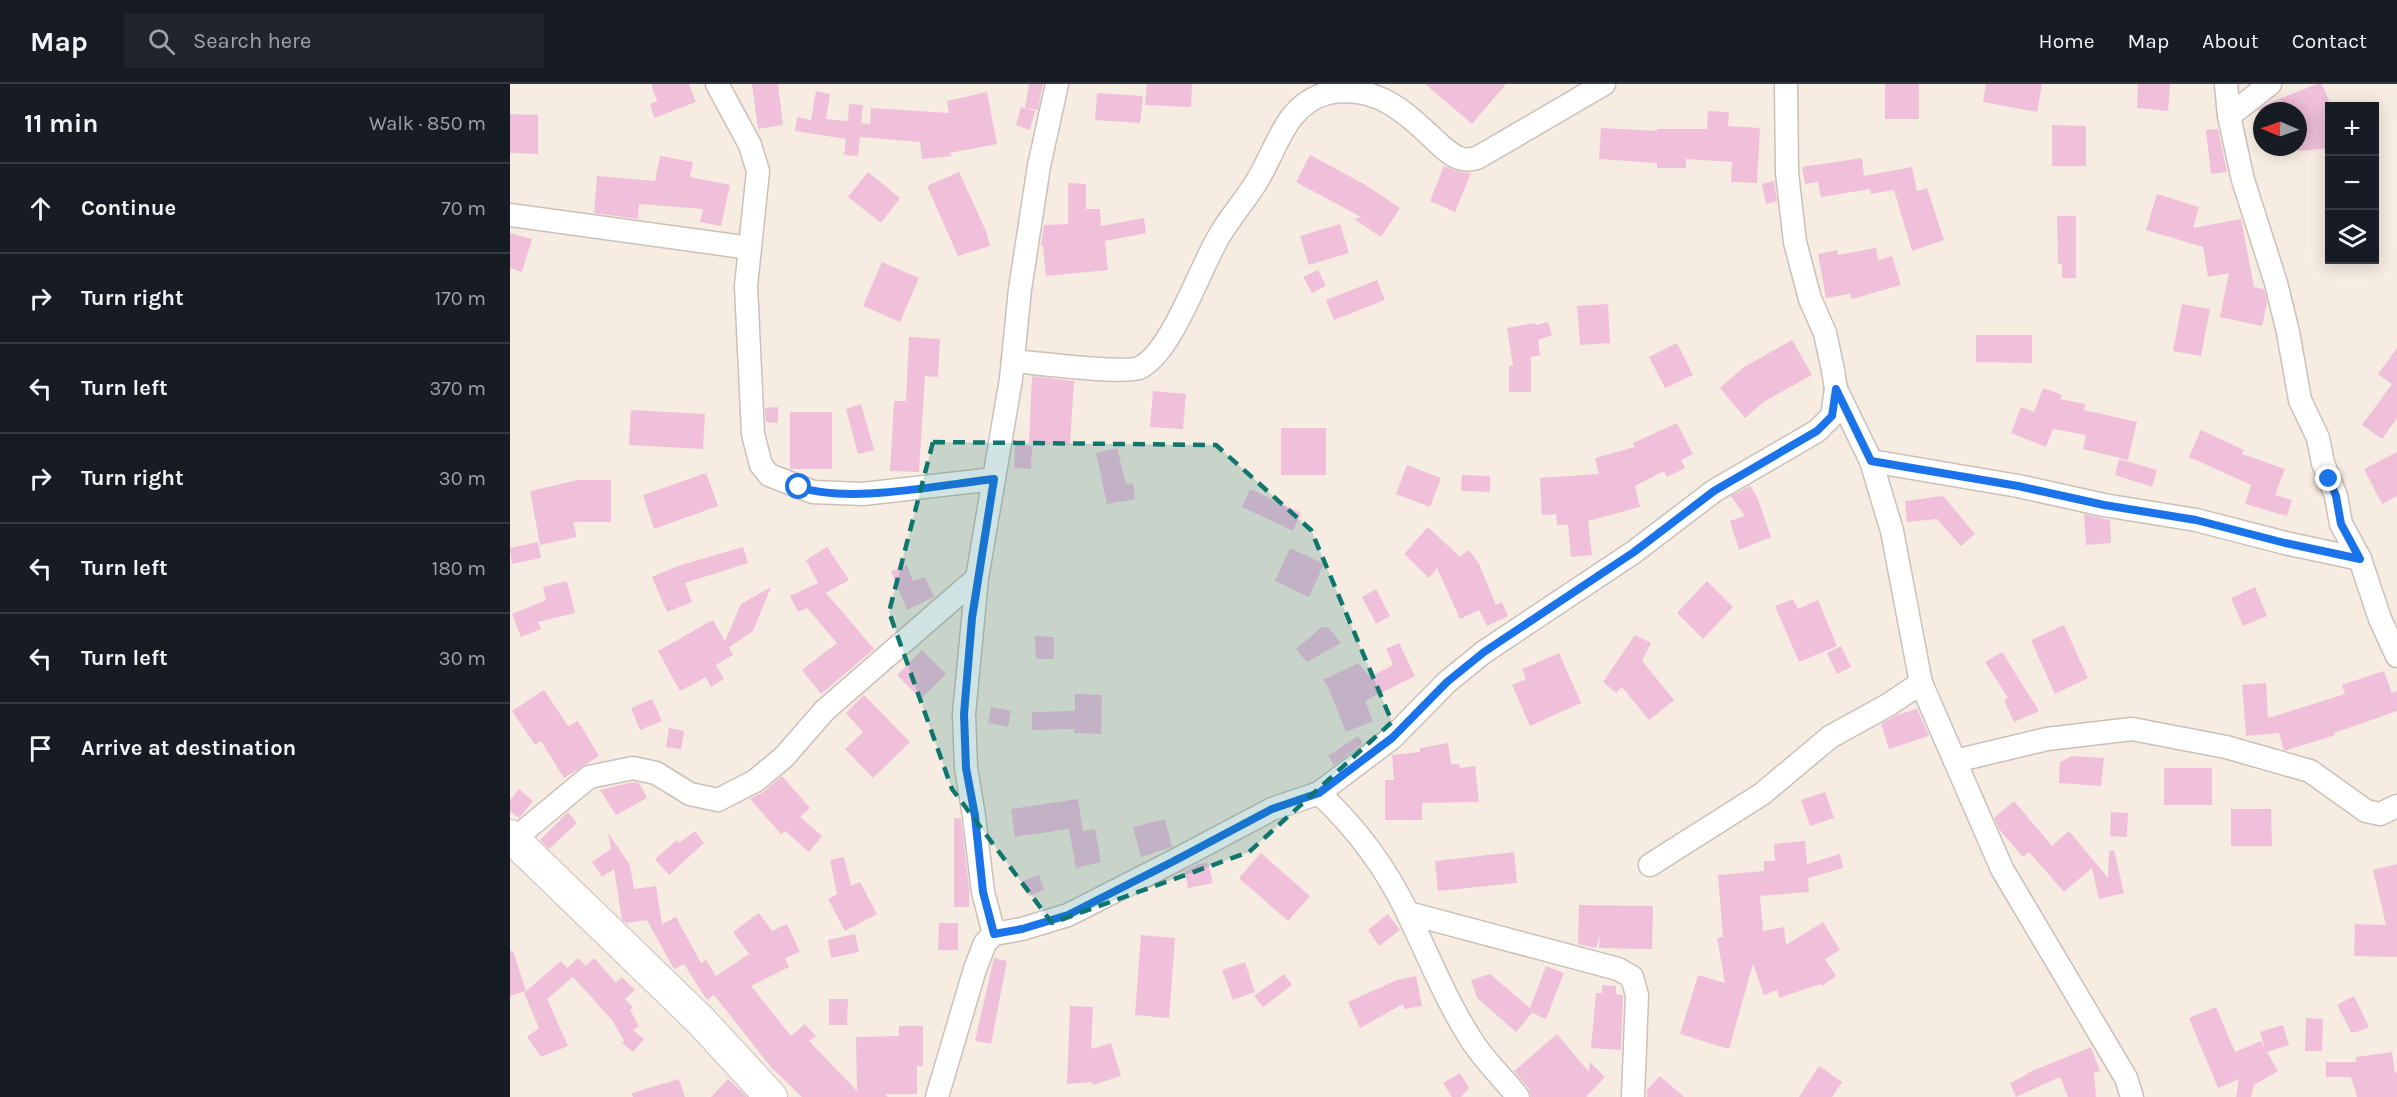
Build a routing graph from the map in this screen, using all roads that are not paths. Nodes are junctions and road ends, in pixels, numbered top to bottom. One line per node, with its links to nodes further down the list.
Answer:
1 (717, 84): 9 (street)
2 (1057, 84): 10 (street)
3 (1604, 84): 10 (street)
4 (1786, 84): 11 (street)
5 (2226, 84): 7 (street)
6 (2270, 84): 7 (street)
7 (2229, 116): 14 (street)
8 (510, 215): 9 (street)
9 (750, 248): 13 (street)
10 (1013, 361): 13 (street)
11 (1836, 389): 12 (street); 19 (street)
12 (1871, 461): 14 (street); 17 (street)
13 (994, 479): 15 (street)
14 (2360, 559): 16 (street)
15 (977, 578): 21 (street); 24 (street)
16 (2397, 656)
17 (1921, 683): 18 (street); 22 (street)
18 (1954, 761): 20 (street); 29 (street)
19 (1319, 793): 23 (street); 24 (street)
20 (2397, 806)
21 (512, 838): 25 (main road)
22 (1650, 865)
23 (1408, 914): 27 (street); 28 (street)
24 (994, 934): 26 (street)
25 (771, 1097)
26 (937, 1097)
27 (1518, 1097)
28 (1633, 1097)
29 (2132, 1097)

